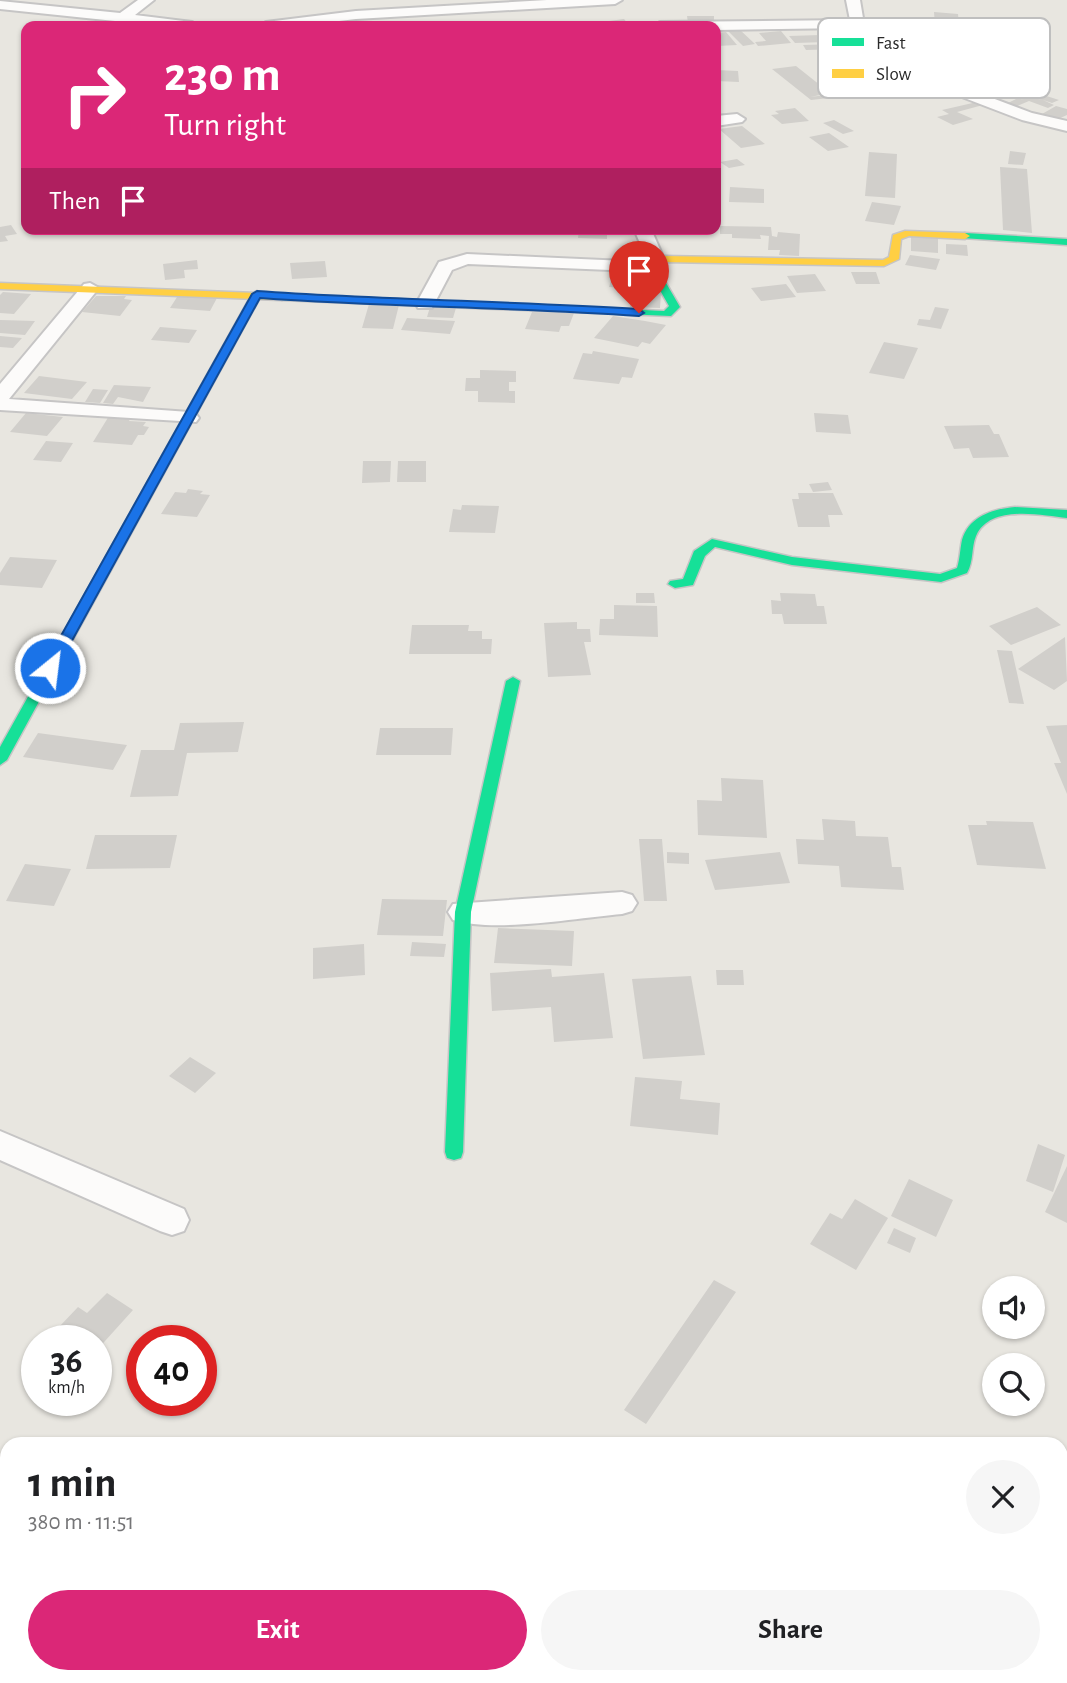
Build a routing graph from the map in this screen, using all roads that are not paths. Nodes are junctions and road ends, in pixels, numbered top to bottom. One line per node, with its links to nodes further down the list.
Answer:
1 (146, 0): 5 (street)
2 (615, 0): 8 (street)
3 (853, 0): 6 (street)
4 (1, 2): 5 (street)
5 (123, 17): 7 (street)
6 (856, 18)
7 (154, 21)
8 (307, 21)
9 (818, 24): 10 (street)
10 (721, 25)
11 (977, 98): 14 (street)
12 (737, 118): 13 (street)
13 (721, 120)
14 (1067, 126)
15 (644, 235): 17 (street)
16 (1067, 242): 17 (street)
17 (654, 265): 21 (street); 21 (street)
18 (0, 286): 19 (street)
19 (90, 288): 20 (street); 22 (street)
20 (257, 294): 21 (street); 24 (street)
21 (425, 304)
22 (0, 397)
23 (0, 404): 24 (street)
24 (189, 418): 28 (street)
25 (1067, 514): 26 (street)
26 (676, 584)
27 (513, 681): 30 (street)
28 (0, 760)
29 (622, 903): 30 (street)
30 (463, 912): 32 (street)
31 (0, 1145): 33 (street)
32 (454, 1152)
33 (172, 1220)

